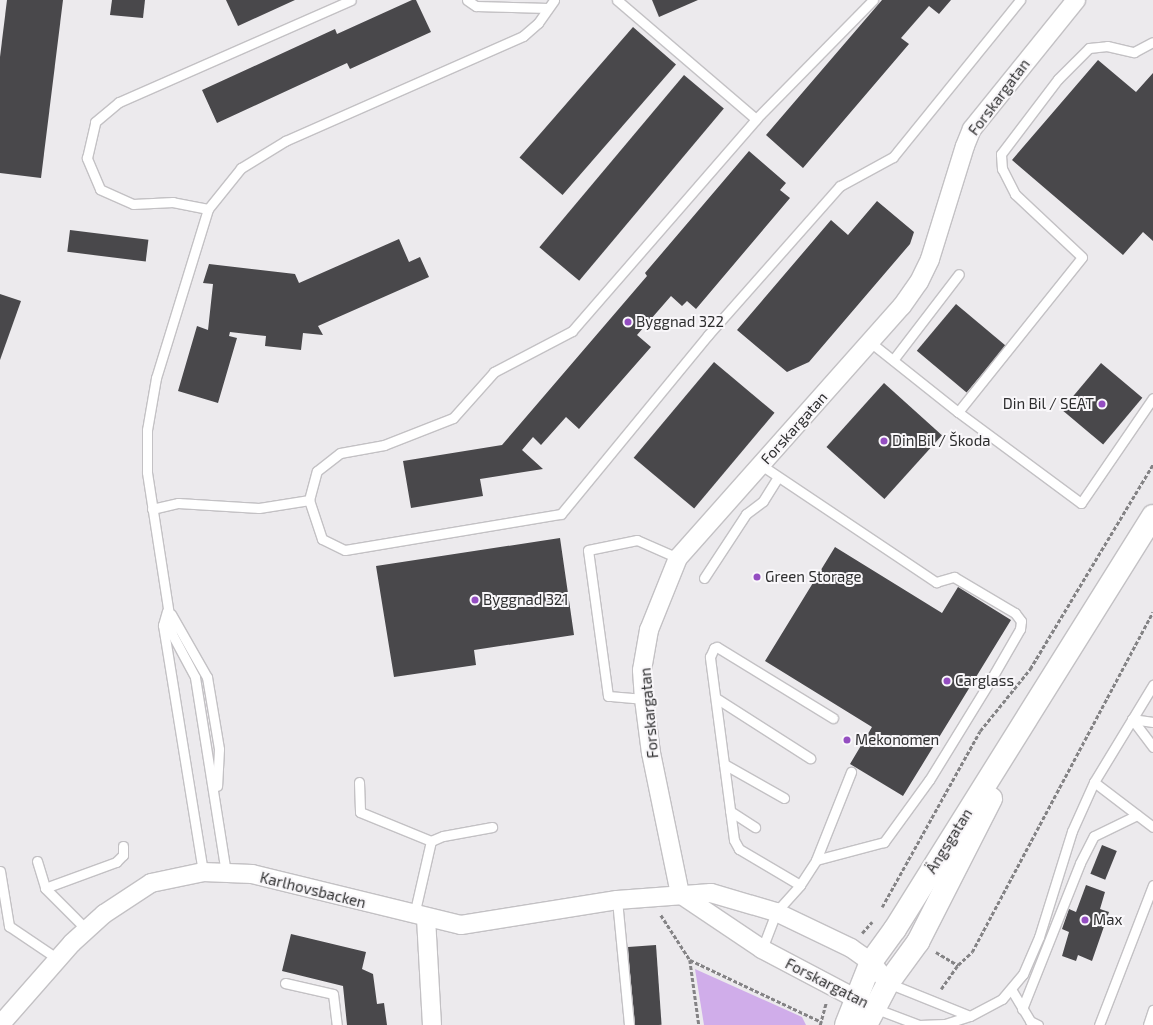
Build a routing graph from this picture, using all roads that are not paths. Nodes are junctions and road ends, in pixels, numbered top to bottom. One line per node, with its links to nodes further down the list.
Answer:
1 (351, 0): 11 (lane)
2 (467, 0): 8 (lane)
3 (554, 0): 8 (lane)
4 (617, 0): 10 (lane)
5 (873, 0): 10 (lane)
6 (1020, 0): 19 (lane)
7 (1076, 0): 13 (street, Forskargatan)
8 (548, 8): 11 (lane)
9 (1153, 42): 16 (lane)
10 (756, 119): 19 (lane)
11 (208, 209): 20 (lane)
12 (959, 274): 14 (lane)
13 (870, 342): 14 (lane); 17 (street, Forskargatan)
14 (893, 360): 16 (lane)
15 (1153, 398): 16 (lane)
16 (958, 412)
17 (761, 465): 18 (lane); 22 (street, Forskargatan)
18 (778, 477): 23 (lane); 46 (lane)
19 (309, 500): 20 (lane)
20 (152, 509): 24 (lane)
21 (1153, 516): 25 (main road, Ängsgatan)
22 (678, 558): 27 (street, Forskargatan); 27 (lane)
23 (704, 578)
24 (168, 610): 49 (lane); 50 (lane)
25 (1048, 685): 62 (main road, Ängsgatan); 64 (main road, Ängsgatan)
26 (1153, 685): 30 (lane)
27 (644, 698): 54 (street, Forskargatan)
28 (716, 698): 29 (lane); 33 (lane); 34 (lane)
29 (834, 718)
30 (1132, 719): 31 (lane); 32 (lane); 37 (lane)
31 (1153, 722)
32 (1153, 747)
33 (810, 758)
34 (724, 764): 38 (lane); 39 (lane)
35 (851, 772): 46 (lane)
36 (359, 782): 44 (lane)
37 (1094, 782): 40 (lane); 65 (lane)
38 (784, 798)
39 (730, 811): 42 (lane); 51 (lane)
40 (1138, 815): 43 (lane); 66 (lane)
41 (492, 827): 44 (lane)
42 (756, 827)
43 (1153, 827)
44 (431, 841): 57 (lane)
45 (123, 846): 53 (lane)
46 (816, 860): 51 (lane)
47 (37, 861): 53 (lane)
48 (0, 871): 58 (lane)
49 (203, 872): 50 (street, Karlhovsbacken); 59 (street, Karlhovsbacken)
50 (226, 873): 57 (street, Karlhovsbacken)
51 (800, 885): 56 (lane)
52 (1153, 885): 76 (lane)
53 (45, 888): 59 (lane)
54 (680, 894): 55 (street, Karlhovsbacken); 56 (street, Forskargatan); 60 (street, Forskargatan)
55 (617, 900): 57 (street, Karlhovsbacken); 73 (lane)
56 (776, 912): 60 (lane); 62 (street, Forskargatan)
57 (420, 917): 72 (street)
58 (4, 925): 61 (lane)
59 (87, 930): 61 (street, Karlhovsbacken)
60 (762, 949): 68 (street, Forskargatan)
61 (58, 959): 70 (street, Karlhovsbacken)
62 (871, 962): 64 (street, Forskargatan); 68 (main road, Ängsgatan)
63 (285, 983): 71 (lane)
64 (888, 983): 68 (main road, Ängsgatan); 69 (lane)
65 (1011, 989): 66 (lane); 69 (lane)
66 (1022, 1009): 75 (lane)
67 (1153, 1010): 77 (lane)
68 (865, 1011): 69 (lane); 74 (main road)
69 (970, 1016)
70 (0, 1025)
71 (337, 1025)
72 (432, 1025)
73 (629, 1025)
74 (846, 1025)
75 (1038, 1025)
76 (1099, 1025)
77 (1148, 1025)

